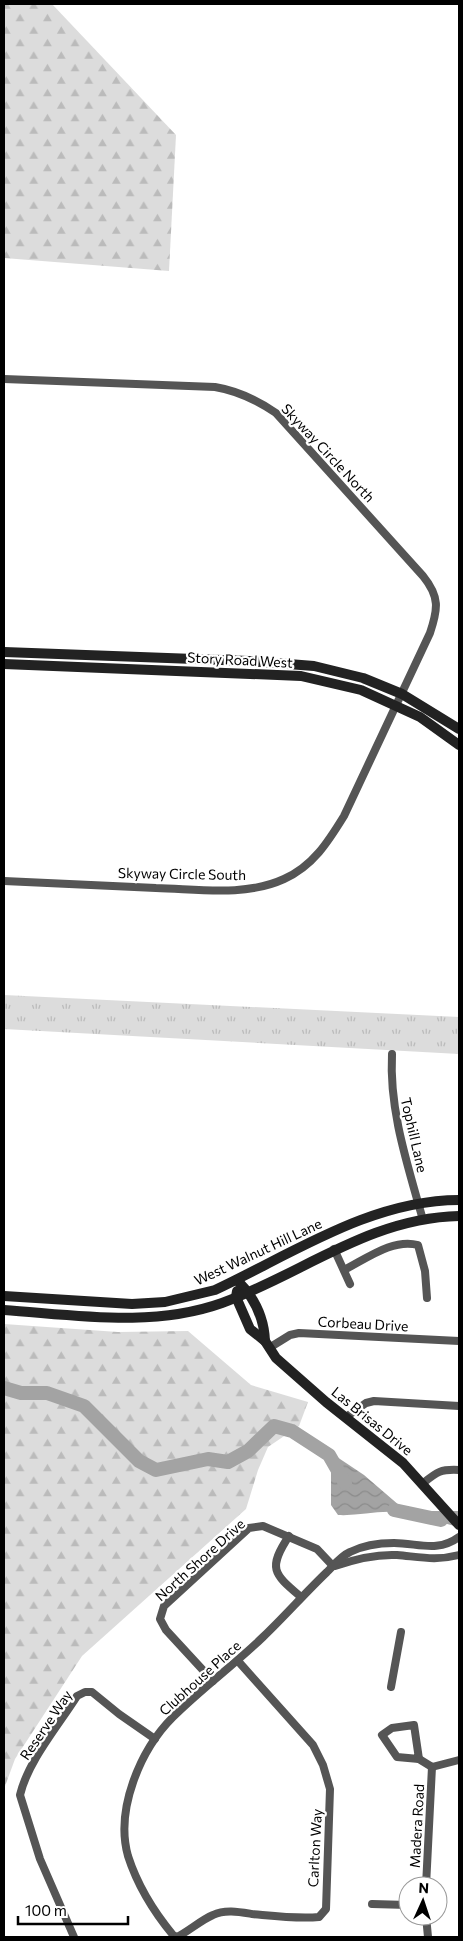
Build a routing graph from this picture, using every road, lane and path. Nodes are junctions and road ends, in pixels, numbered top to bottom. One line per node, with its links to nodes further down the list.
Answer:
1 (4, 379): 8 (street, Skyway Circle North)
2 (4, 652): 3 (street, Story Road West)
3 (152, 658): 4 (street, Story Road West); 6 (street)
4 (232, 660): 7 (street); 8 (street, Story Road West)
5 (4, 664): 6 (street, Story Road West)
6 (157, 669): 7 (street, Story Road West)
7 (231, 673): 9 (street, Story Road West)
8 (402, 694): 9 (street, Skyway Circle South); 10 (street, Story Road West)
9 (396, 706): 11 (street, Story Road West); 12 (street, Skyway Circle South)
10 (459, 728)
11 (459, 745)
12 (4, 881)
13 (392, 1054): 15 (street, Tophill Lane)
14 (459, 1200): 15 (street, West Walnut Hill Lane)
15 (418, 1204): 17 (street, Tophill Lane); 20 (street, West Walnut Hill Lane)
16 (459, 1216): 17 (street, West Walnut Hill Lane)
17 (423, 1220): 18 (street, West Walnut Hill Lane)
18 (334, 1249): 19 (street); 22 (street, West Walnut Hill Lane)
19 (344, 1270): 21 (street); 25 (street)
20 (237, 1280): 22 (street, Las Brisas Drive); 23 (street, West Walnut Hill Lane); 24 (street, Las Brisas Drive)
21 (350, 1284)
22 (249, 1292): 24 (street, West Walnut Hill Lane); 28 (street, Las Brisas Drive)
23 (4, 1296)
24 (236, 1297): 26 (street, West Walnut Hill Lane); 28 (street, Las Brisas Drive)
25 (427, 1298)
26 (4, 1310)
27 (459, 1341): 28 (street, Corbeau Drive)
28 (267, 1344): 30 (street, Las Brisas Drive)
29 (459, 1406): 30 (street)
30 (346, 1417): 32 (street, Las Brisas Drive)
31 (459, 1470): 32 (street)
32 (422, 1484): 33 (street, Las Brisas Drive)
33 (459, 1525)
34 (289, 1536): 37 (street, North Shore Drive); 38 (street); 41 (street, North Shore Drive)
35 (459, 1537): 37 (street, Clubhouse Place)
36 (459, 1555): 37 (street, Clubhouse Place)
37 (333, 1566): 38 (street, Clubhouse Place)
38 (301, 1597): 40 (street, Clubhouse Place)
39 (401, 1632): 42 (street)
40 (238, 1661): 41 (street, Clubhouse Place); 51 (street, Carlton Way)
41 (213, 1681): 43 (street, Clubhouse Place)
42 (391, 1687)
43 (155, 1739): 50 (street, Reserve Way); 51 (street, Clubhouse Place)
44 (419, 1759): 44 (street, Madera Road); 46 (street, Madera Road)
45 (459, 1760): 46 (street, Madera Road)
46 (432, 1767): 47 (street, Madera Road)
47 (427, 1876)
48 (372, 1904): 49 (street)
49 (398, 1905)
50 (74, 1937)
51 (177, 1937)

